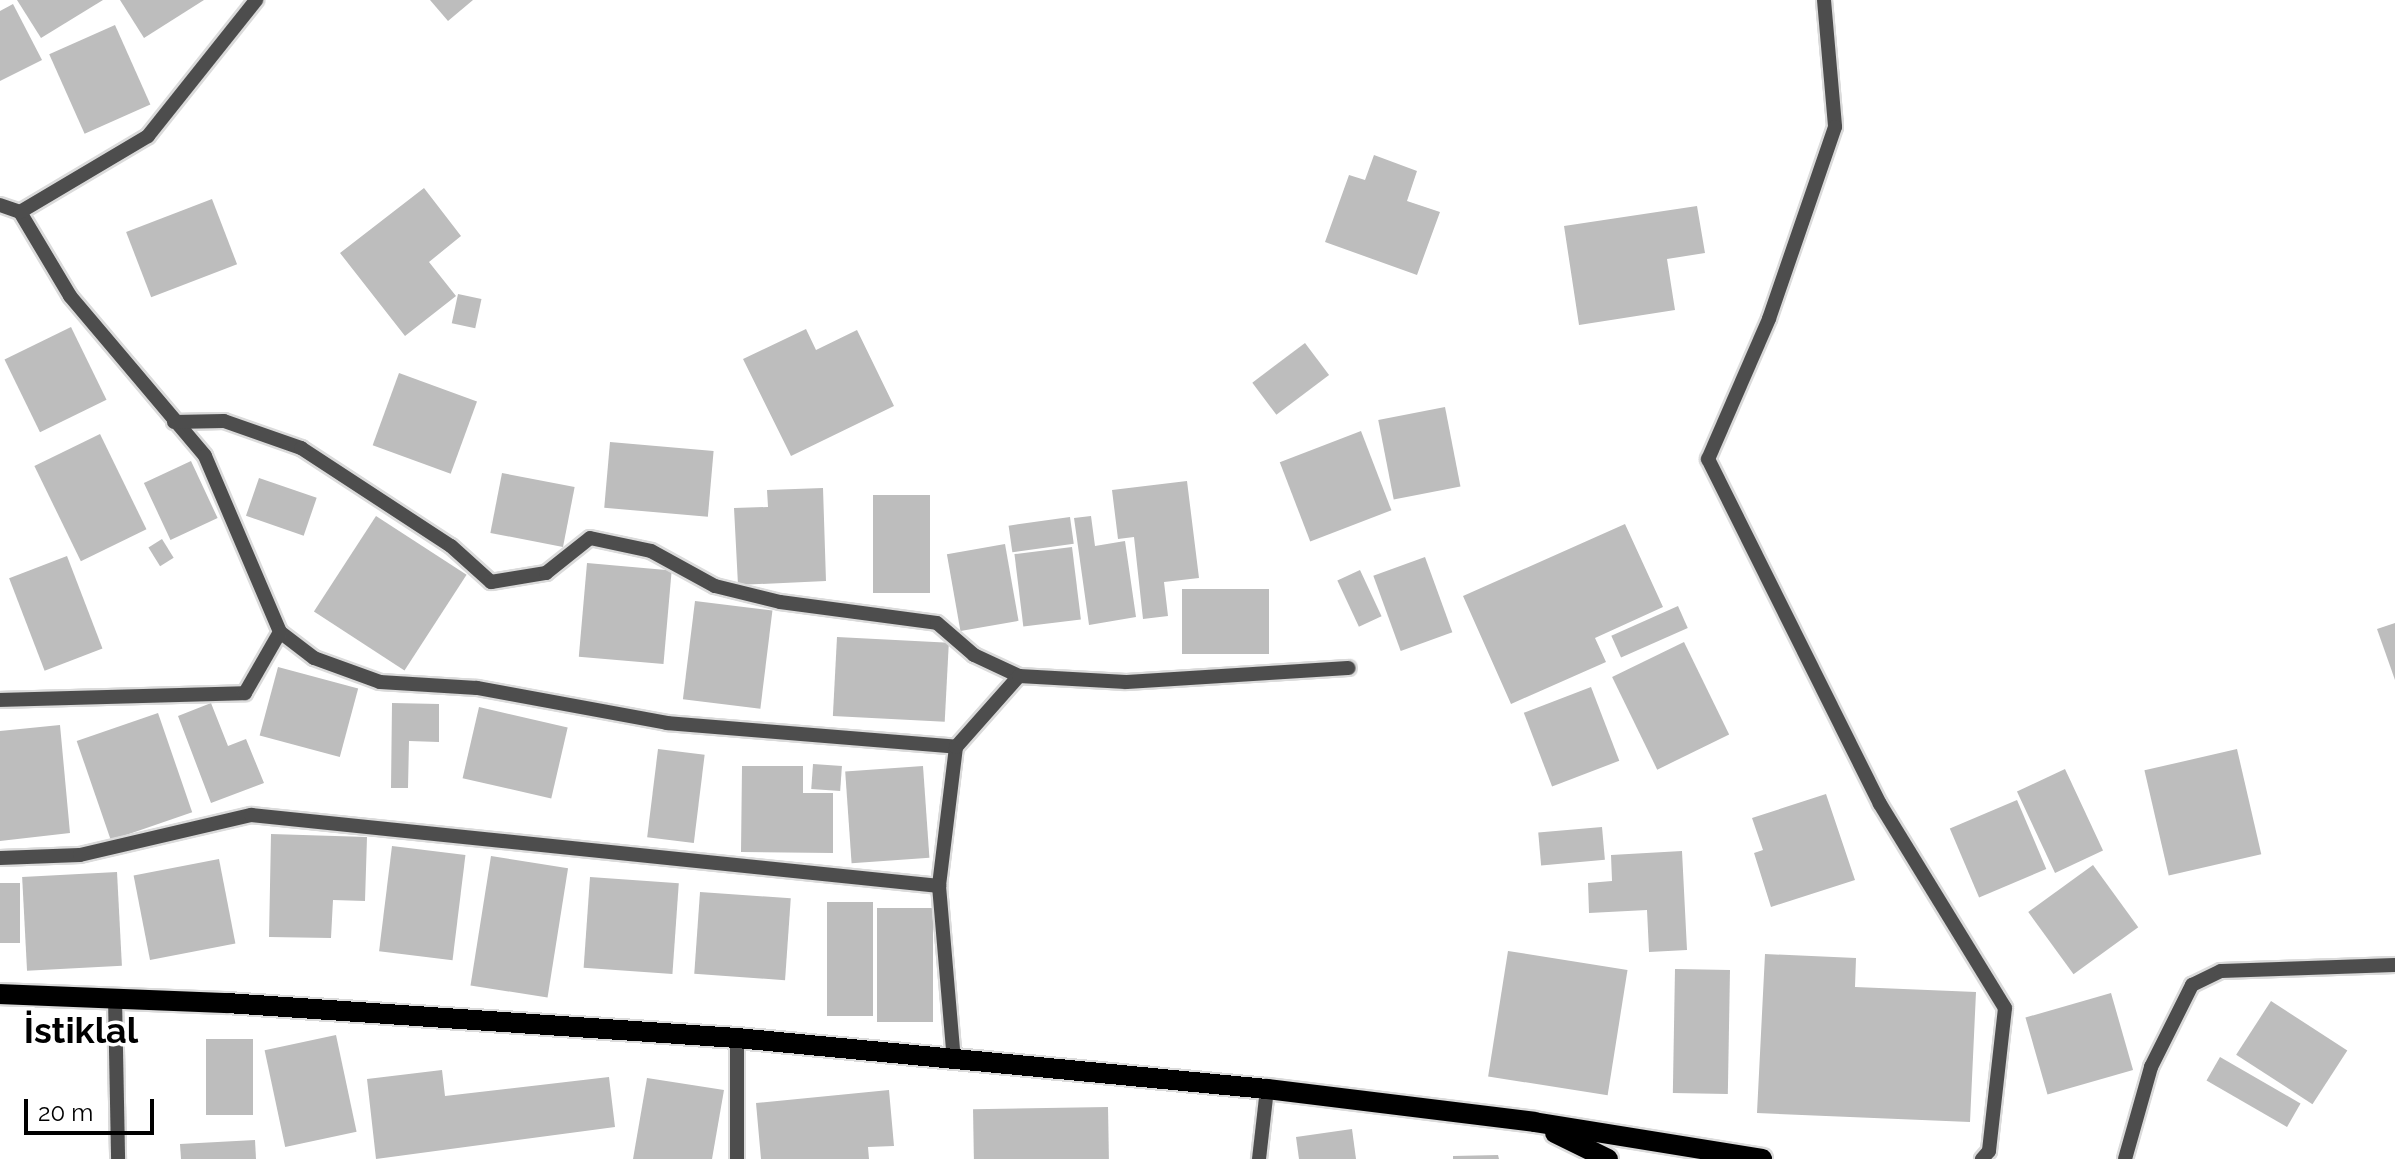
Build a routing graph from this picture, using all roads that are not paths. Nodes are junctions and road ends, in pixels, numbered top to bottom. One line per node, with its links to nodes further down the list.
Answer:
1 (256, 0): 4 (street)
2 (1824, 0): 25 (street)
3 (0, 205): 4 (street)
4 (20, 212): 5 (street)
5 (174, 422): 6 (street); 8 (street)
6 (280, 632): 9 (street); 10 (street)
7 (1349, 668): 8 (street)
8 (1019, 676): 10 (street)
9 (0, 700)
10 (956, 747): 12 (street)
11 (0, 858): 12 (street)
12 (939, 886): 17 (street)
13 (2395, 965): 26 (street)
14 (0, 994): 15 (main road)
15 (115, 998): 16 (main road); 20 (street)
16 (737, 1038): 17 (main road); 21 (street)
17 (954, 1060): 18 (main road)
18 (1267, 1089): 19 (main road); 22 (street)
19 (1534, 1122): 23 (main road); 24 (main road)
20 (118, 1159)
21 (737, 1159)
22 (1259, 1159)
23 (1608, 1159)
24 (1762, 1159)
25 (1982, 1159)
26 (2125, 1159)

